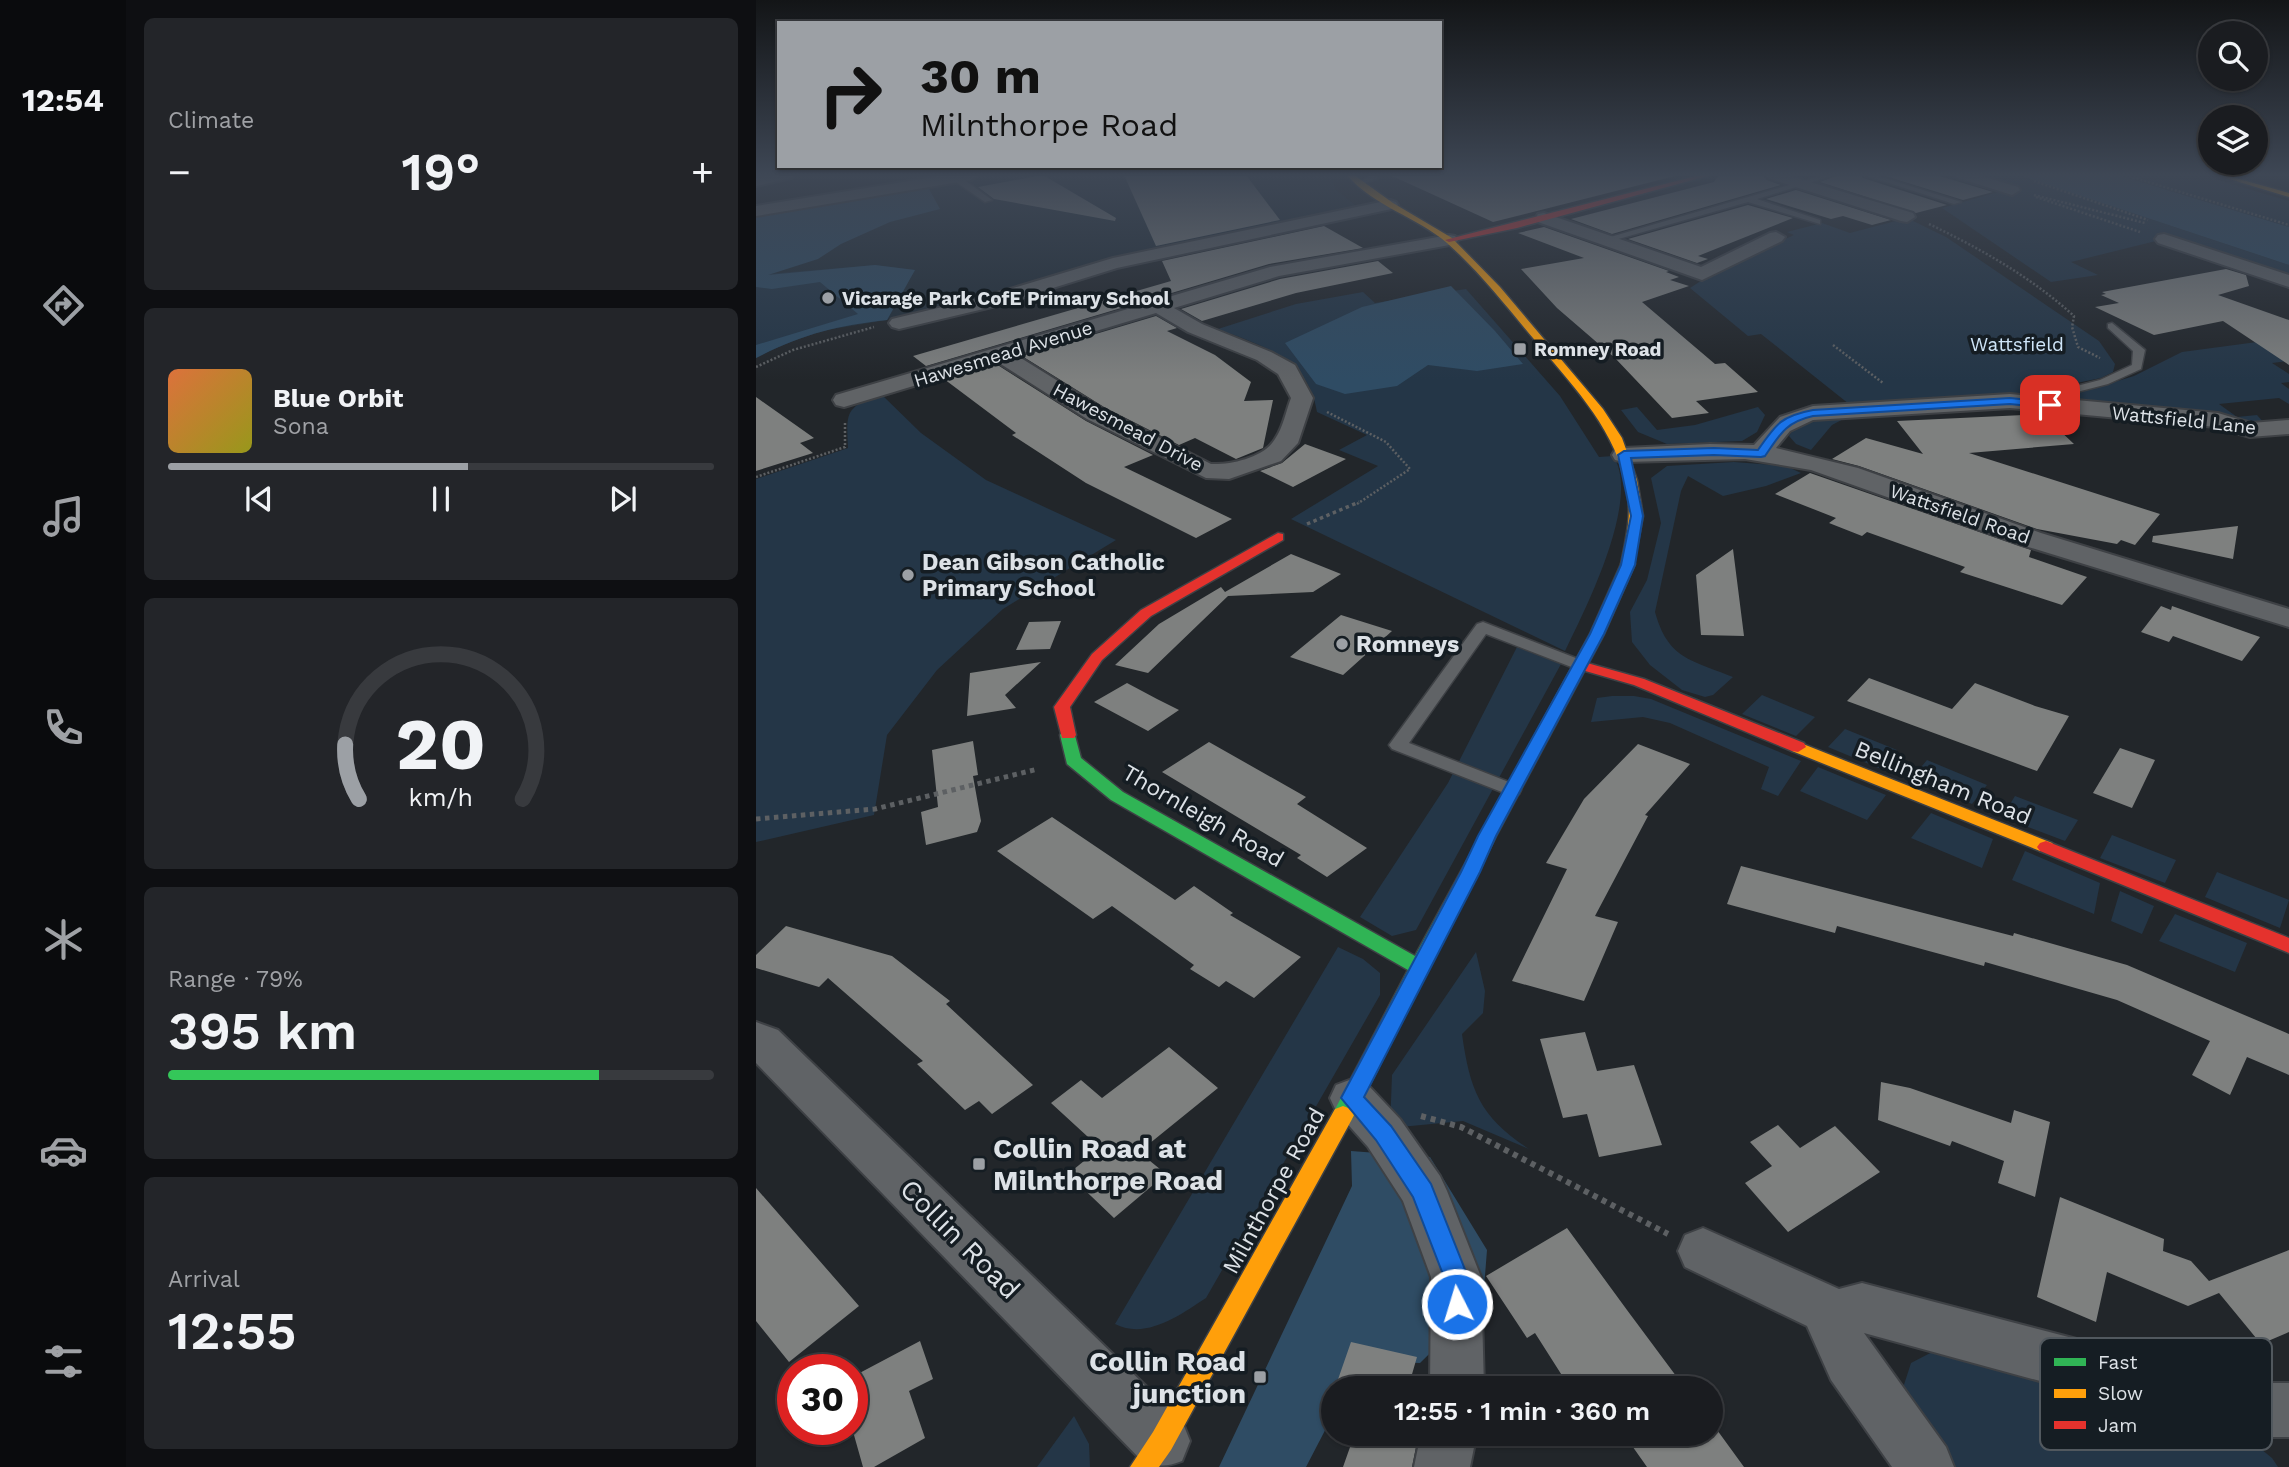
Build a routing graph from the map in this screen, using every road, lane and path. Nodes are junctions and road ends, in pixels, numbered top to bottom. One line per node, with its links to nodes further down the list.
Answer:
1 (1206, 243): 10 (street)
2 (1429, 243): 9 (street, Hawesmead Avenue)
3 (1451, 243): 23 (main road, Milnthorpe Road)
4 (1615, 243): 5 (street)
5 (1763, 243)
6 (1966, 243): 15 (path)
7 (2177, 243): 8 (street)
8 (2289, 281)
9 (1159, 307): 13 (street, Hawesmead Avenue); 18 (street)
10 (899, 323): 14 (path)
11 (2112, 326): 15 (lane)
12 (1833, 345): 19 (path)
13 (1000, 355): 17 (street, Hawesmead Avenue); 18 (street, Hawesmead Drive)
14 (756, 367)
15 (2125, 373): 16 (lane)
16 (2026, 403): 19 (street, Wattsfield Lane); 21 (street, Wattsfield Lane)
17 (844, 406): 24 (path)
18 (1299, 406): 25 (path)
19 (1914, 406): 22 (street, Wattsfield Lane)
20 (2262, 408): 21 (street, Wattsfield Lane)
21 (2289, 426)
22 (1761, 453): 23 (street, Wattsfield Road); 27 (street, Wattsfield Road)
23 (1624, 455): 29 (main road, Milnthorpe Road)
24 (756, 477)
25 (1278, 537): 30 (main road)
26 (2289, 592): 27 (street)
27 (2213, 594): 28 (street, Wattsfield Road)
28 (2289, 618)
29 (1580, 665): 31 (main road, Milnthorpe Road); 31 (lane); 33 (main road, Bellingham Road)
30 (1073, 761): 32 (path); 34 (main road, Thornleigh Road)
31 (1512, 790): 34 (main road, Milnthorpe Road)
32 (756, 819)
33 (2289, 946)
34 (1421, 968): 36 (main road, Milnthorpe Road)
35 (756, 1040): 42 (street, Collin Road)
36 (1352, 1098): 37 (path); 40 (street); 42 (main road, Milnthorpe Road)
37 (1703, 1251): 38 (street)
38 (1837, 1314): 39 (street); 44 (street)
39 (2040, 1356)
40 (1457, 1376)
41 (1446, 1446): 43 (street)
42 (1152, 1454)
43 (1442, 1467)
44 (1926, 1467)

